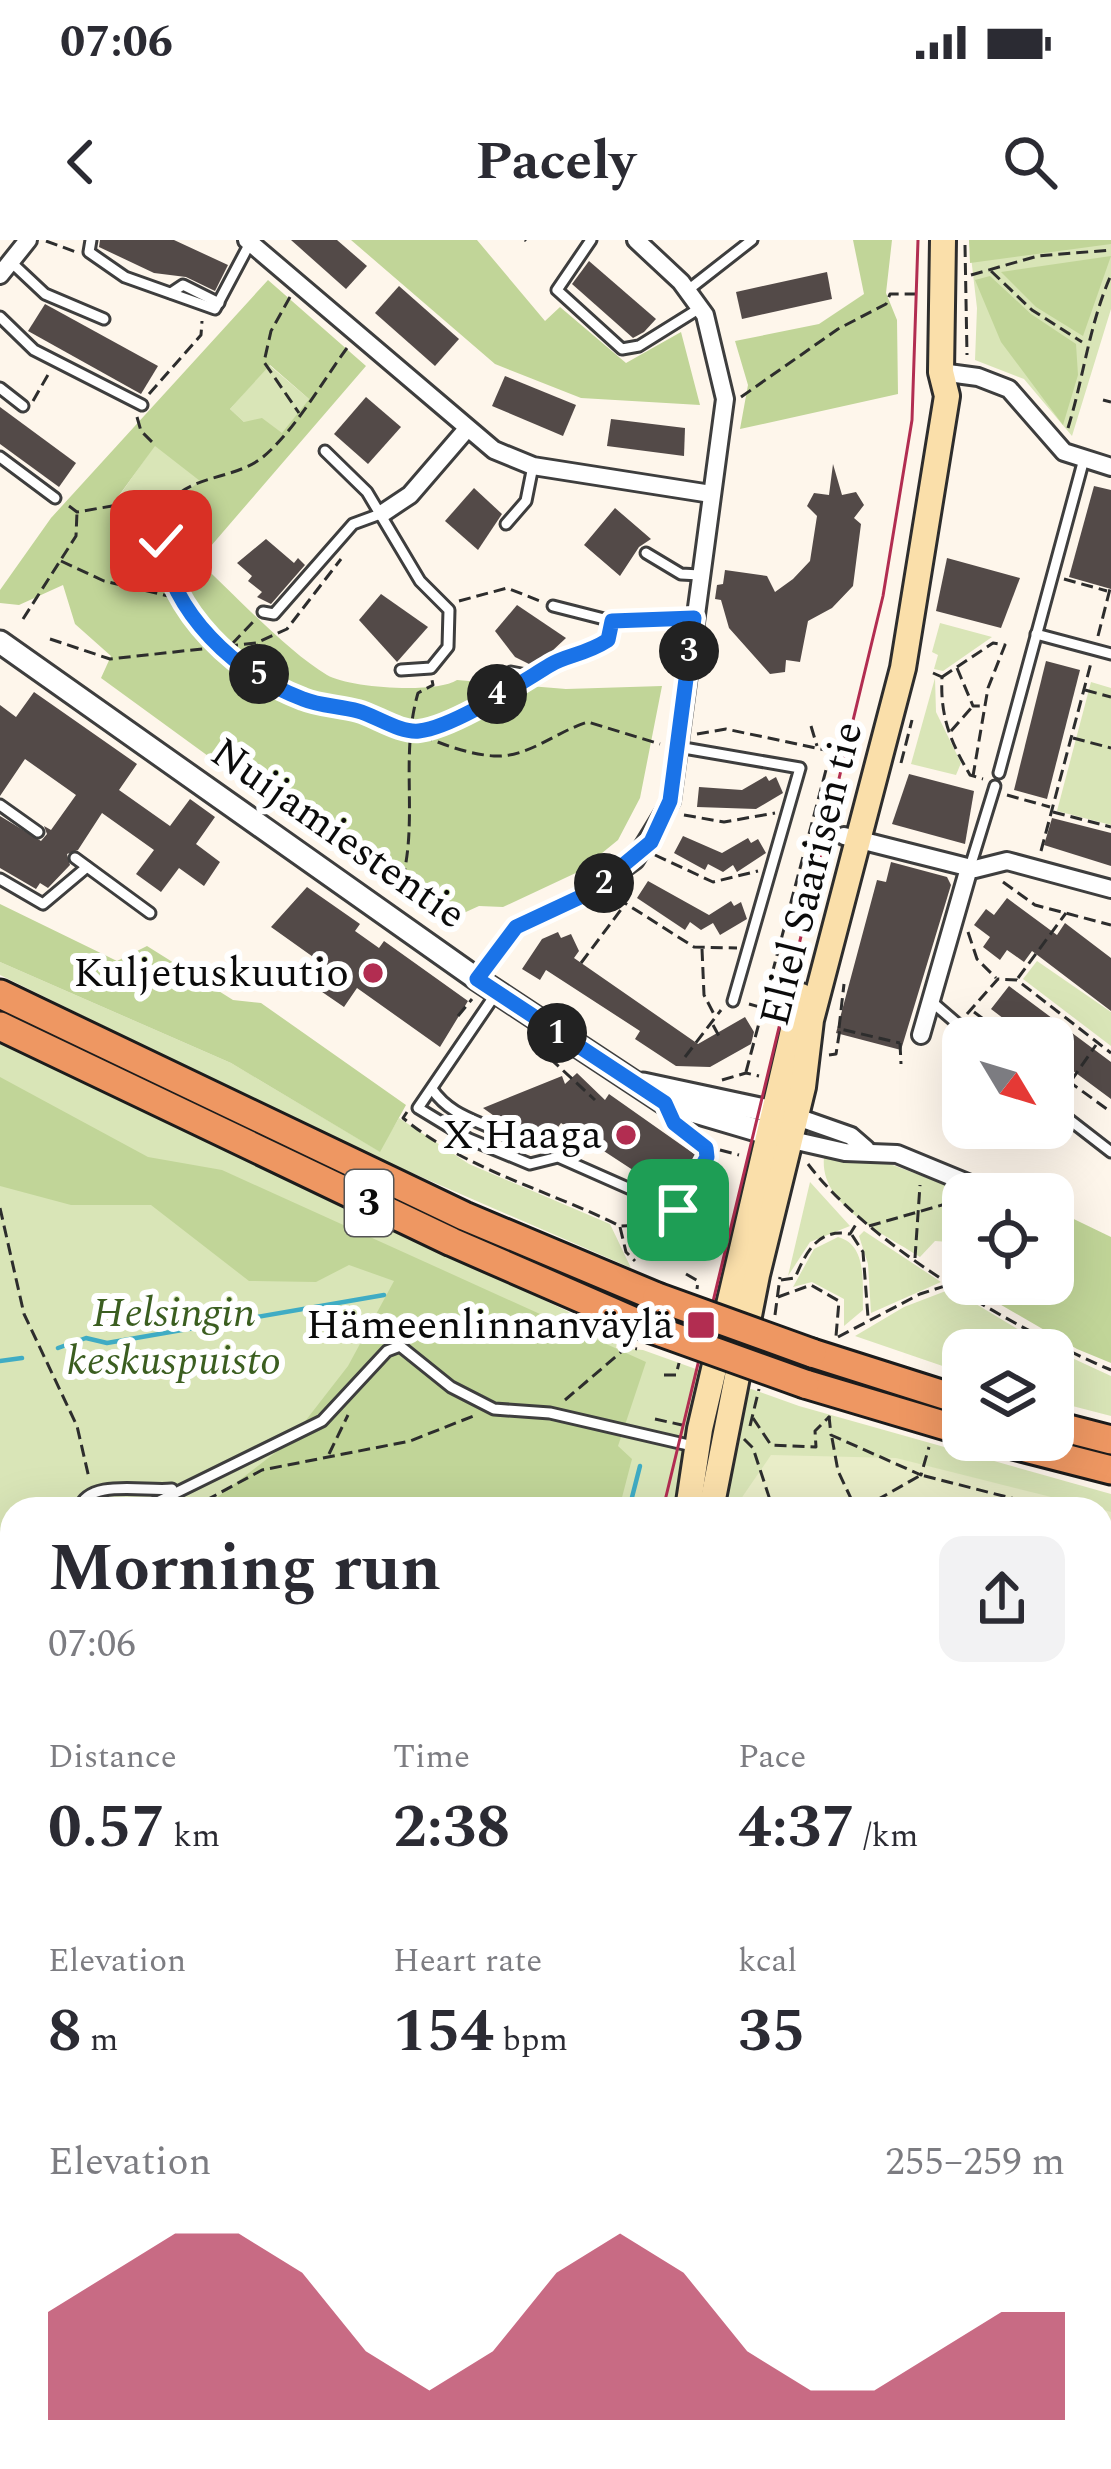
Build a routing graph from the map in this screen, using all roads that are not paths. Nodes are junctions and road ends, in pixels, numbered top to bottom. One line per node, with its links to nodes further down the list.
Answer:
1 (28, 240): 8 (street)
2 (591, 240): 12 (lane)
3 (636, 240): 9 (street)
4 (752, 240): 9 (lane)
5 (943, 240): 15 (main road, Eliel Saarisen tie)
6 (256, 243): 11 (lane); 19 (street)
7 (90, 246): 10 (lane)
8 (6, 269): 14 (lane)
9 (688, 290): 12 (street)
10 (171, 293): 11 (lane); 11 (lane)
11 (219, 303)
12 (700, 308): 25 (street)
13 (0, 317): 18 (lane)
14 (104, 319)
15 (953, 374): 22 (street); 43 (main road, Eliel Saarisen tie)
16 (0, 388): 17 (lane)
17 (23, 406)
18 (139, 409)
19 (466, 430): 23 (street); 27 (street)
20 (325, 451): 27 (lane)
21 (0, 457): 26 (lane)
22 (1084, 459): 24 (street); 35 (lane)
23 (533, 466): 25 (street); 28 (lane)
24 (1111, 467)
25 (711, 494): 30 (street)
26 (55, 497)
27 (383, 513): 32 (lane); 38 (lane)
28 (506, 524)
29 (646, 553): 30 (lane)
30 (700, 575): 33 (street)
31 (553, 606): 34 (lane)
32 (263, 612)
33 (694, 618): 34 (lane); 40 (street)
34 (612, 621): 39 (lane)
35 (1036, 634): 37 (lane); 46 (lane)
36 (0, 642): 50 (street, Nuijamiestentie)
37 (1111, 654)
38 (400, 670)
39 (511, 672)
40 (674, 742): 50 (street); 52 (lane)
41 (0, 805): 42 (lane)
42 (38, 832)
43 (852, 838): 46 (street); 61 (main road, Eliel Saarisen tie)
44 (75, 858): 45 (lane)
45 (87, 867): 47 (lane); 49 (lane)
46 (969, 868): 48 (street); 53 (street)
47 (0, 879)
48 (1111, 889)
49 (150, 913)
50 (483, 988): 57 (street, Nuijamiestentie); 58 (lane)
51 (0, 994): 65 (highway, 3, bridge)
52 (733, 1001)
53 (931, 1002): 54 (lane); 56 (street)
54 (949, 1017)
55 (0, 1026): 67 (highway, 3, bridge)
56 (921, 1035)
57 (637, 1083): 59 (street, Nuijamiestentie); 61 (street, Nuijamiestentie)
58 (432, 1089): 59 (lane); 62 (lane)
59 (665, 1103): 61 (street, Nuijamiestentie)
60 (1074, 1123): 63 (lane)
61 (783, 1126): 64 (street); 66 (main road, Eliel Saarisen tie)
62 (518, 1142)
63 (1111, 1152)
64 (942, 1173)
65 (942, 1394)
66 (728, 1397): 70 (main road); 77 (main road)
67 (942, 1426)
68 (1074, 1430): 69 (highway)
69 (1111, 1439)
70 (697, 1447): 73 (lane); 76 (main road)
71 (1074, 1461): 72 (highway)
72 (1111, 1470)
73 (177, 1489): 74 (lane); 75 (lane)
74 (83, 1497)
75 (163, 1497)
76 (690, 1497)
77 (712, 1497)

